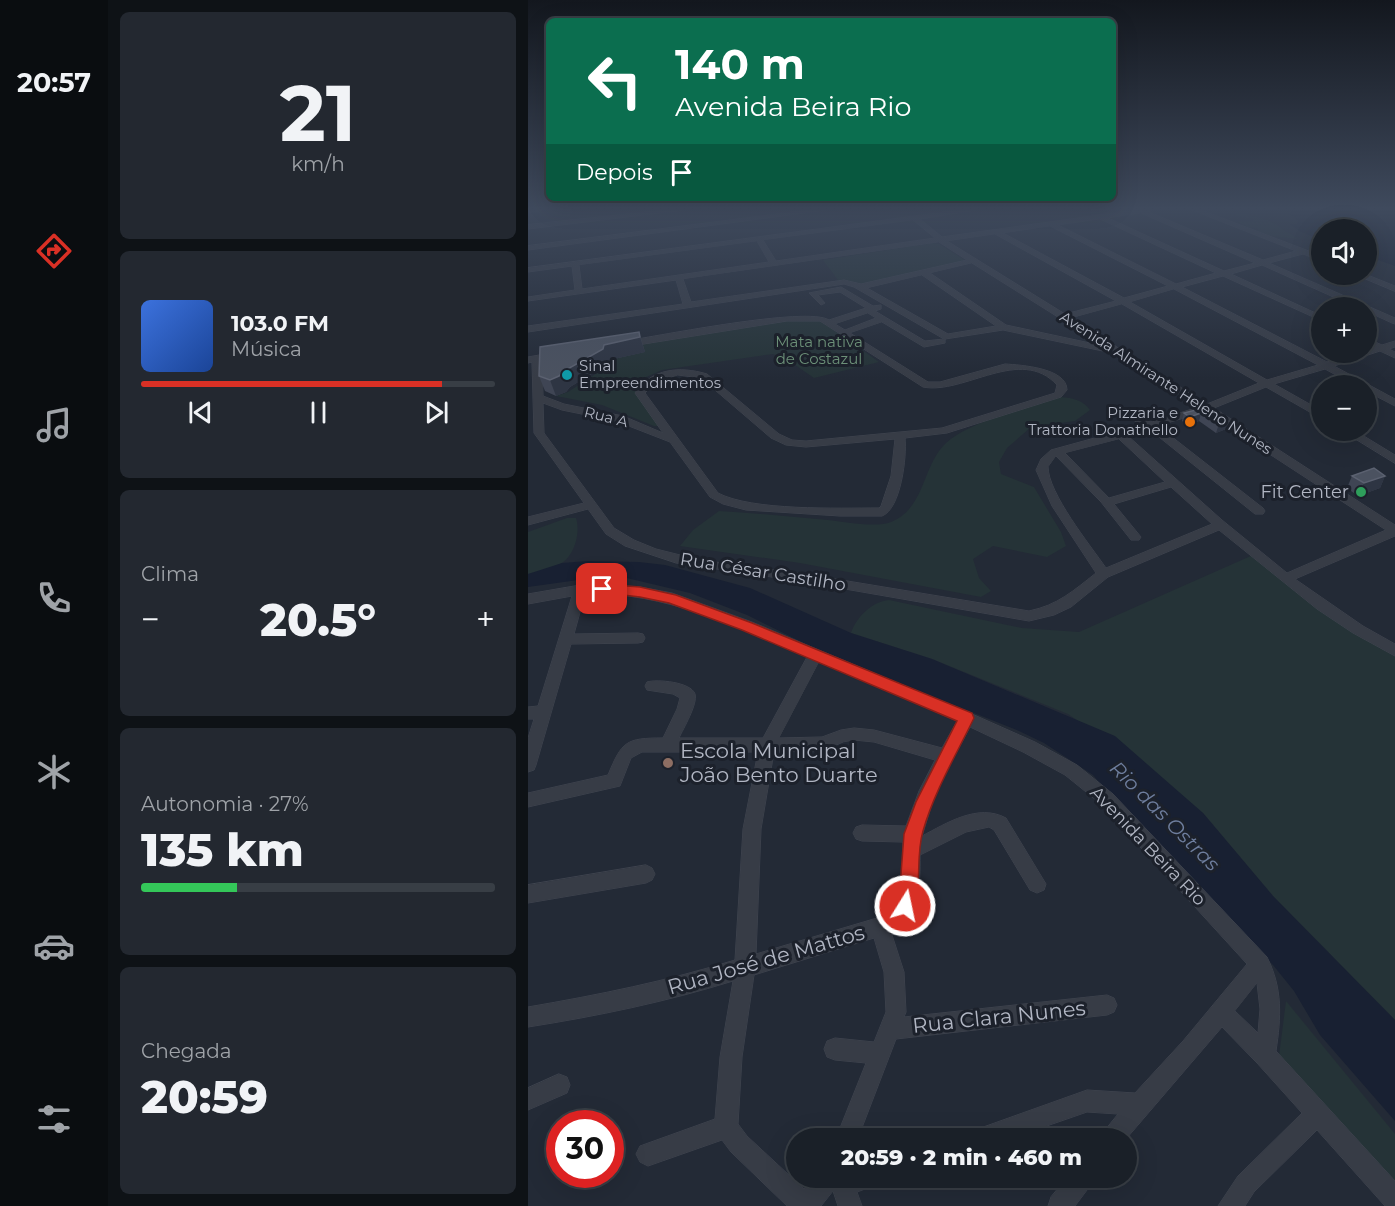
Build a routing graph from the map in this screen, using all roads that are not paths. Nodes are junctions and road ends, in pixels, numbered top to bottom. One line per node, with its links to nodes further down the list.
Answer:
1 (557, 266): 12 (street)
2 (575, 266): 19 (street)
3 (743, 266): 19 (street)
4 (748, 266): 15 (street)
5 (949, 266): 13 (street)
6 (982, 266): 33 (street, Avenida Almirante Heleno Nunes)
7 (1059, 266): 26 (street)
8 (1136, 266): 17 (street)
9 (1208, 266): 14 (street)
10 (1247, 266): 14 (street)
11 (1273, 266): 24 (street)
12 (528, 270)
13 (923, 272): 18 (street); 37 (street)
14 (1222, 273): 17 (street); 32 (street)
15 (679, 278): 19 (street); 29 (street)
16 (1377, 282): 20 (street)
17 (1173, 285): 26 (street); 49 (street)
18 (860, 287): 22 (street); 28 (street)
19 (578, 290): 25 (street)
20 (1395, 290)
21 (813, 293): 23 (street); 27 (street); 34 (street)
22 (748, 295): 29 (street); 30 (street)
23 (786, 297)
24 (1341, 297)
25 (528, 298)
26 (1121, 300): 33 (street); 51 (street)
27 (821, 303)
28 (887, 303): 36 (street); 37 (street)
29 (687, 304): 38 (street)
30 (755, 307)
31 (1377, 313): 35 (street)
32 (1311, 314)
33 (1065, 317): 46 (street, Avenida Almirante Heleno Nunes)
34 (882, 319): 39 (street); 40 (street)
35 (1395, 321)
36 (828, 323): 39 (street); 42 (street)
37 (1003, 327): 46 (street)
38 (528, 329)
39 (841, 332): 60 (street)
40 (942, 341)
41 (1395, 344): 44 (street)
42 (616, 345)
43 (1377, 346): 44 (street)
44 (1382, 348): 47 (street); 49 (street)
45 (571, 352): 48 (street)
46 (1120, 352): 55 (street, Avenida Almirante Heleno Nunes)
47 (1395, 355)
48 (532, 359): 53 (street, Rua César Castilho)
49 (1326, 365): 50 (street); 51 (street)
50 (1345, 375)
51 (1268, 383): 55 (street); 56 (street)
52 (1377, 392): 54 (street)
53 (538, 398): 59 (street, Rua César Castilho); 62 (street, Rua A)
54 (1395, 402)
55 (1206, 408): 58 (street); 72 (street, Avenida Almirante Heleno Nunes)
56 (1311, 409)
57 (1125, 411): 58 (street)
58 (1150, 425): 61 (street); 69 (street)
59 (533, 434): 68 (street, Rua César Castilho)
60 (900, 435): 62 (street); 62 (street)
61 (1121, 435): 64 (street); 66 (street)
62 (673, 441)
63 (1364, 441): 65 (street)
64 (1058, 452): 67 (street); 74 (street)
65 (1395, 460)
66 (1173, 483): 71 (street); 73 (street)
67 (1104, 499)
68 (590, 505): 70 (street); 74 (street, Rua César Castilho)
69 (1259, 511)
70 (528, 521)
71 (1219, 526): 74 (street, Rua César Castilho); 75 (street)
72 (1395, 531): 75 (street)
73 (1135, 537)
74 (1103, 574)
75 (1287, 578): 80 (street)
76 (580, 590): 77 (street, Avenida Beira Rio); 79 (street); 81 (street, Avenida Beira Rio)
77 (528, 599)
78 (638, 638): 79 (street)
79 (566, 639): 83 (street)
80 (1395, 651)
81 (815, 655): 85 (street, Avenida Beira Rio); 87 (street)
82 (652, 686): 86 (street)
83 (544, 712): 84 (street); 89 (street)
84 (528, 713)
85 (967, 718): 88 (street, Rua José de Mattos); 97 (street, Avenida Beira Rio)
86 (668, 744): 87 (street); 90 (street)
87 (768, 744): 88 (street); 98 (street)
88 (946, 756): 92 (street, Rua José de Mattos)
89 (528, 765)
90 (528, 800)
91 (862, 834): 92 (street)
92 (912, 842): 94 (street); 96 (street, Rua José de Mattos)
93 (646, 874): 95 (street)
94 (1037, 884)
95 (528, 894)
96 (880, 927): 98 (street, Rua José de Mattos); 102 (street)
97 (1260, 964): 100 (street); 105 (street, Avenida Beira Rio)
98 (745, 967): 101 (street, Rua José de Mattos); 110 (street)
99 (1107, 1005): 102 (street, Rua Clara Nunes)
100 (1222, 1013): 105 (street); 108 (street)
101 (528, 1017)
102 (892, 1029): 104 (street)
103 (835, 1049): 104 (street)
104 (879, 1053): 111 (street)
105 (1264, 1056): 109 (street)
106 (559, 1085): 107 (street)
107 (528, 1099)
108 (1140, 1104): 112 (street); 113 (street)
109 (1317, 1114): 117 (street); 120 (street)
110 (726, 1127): 114 (street); 118 (street)
111 (851, 1128)
112 (1010, 1128)
113 (1121, 1128)
114 (648, 1154)
115 (840, 1188): 118 (street)
116 (1074, 1188): 119 (street)
117 (1395, 1199)
118 (805, 1206)
119 (1060, 1206)
120 (1230, 1206)

